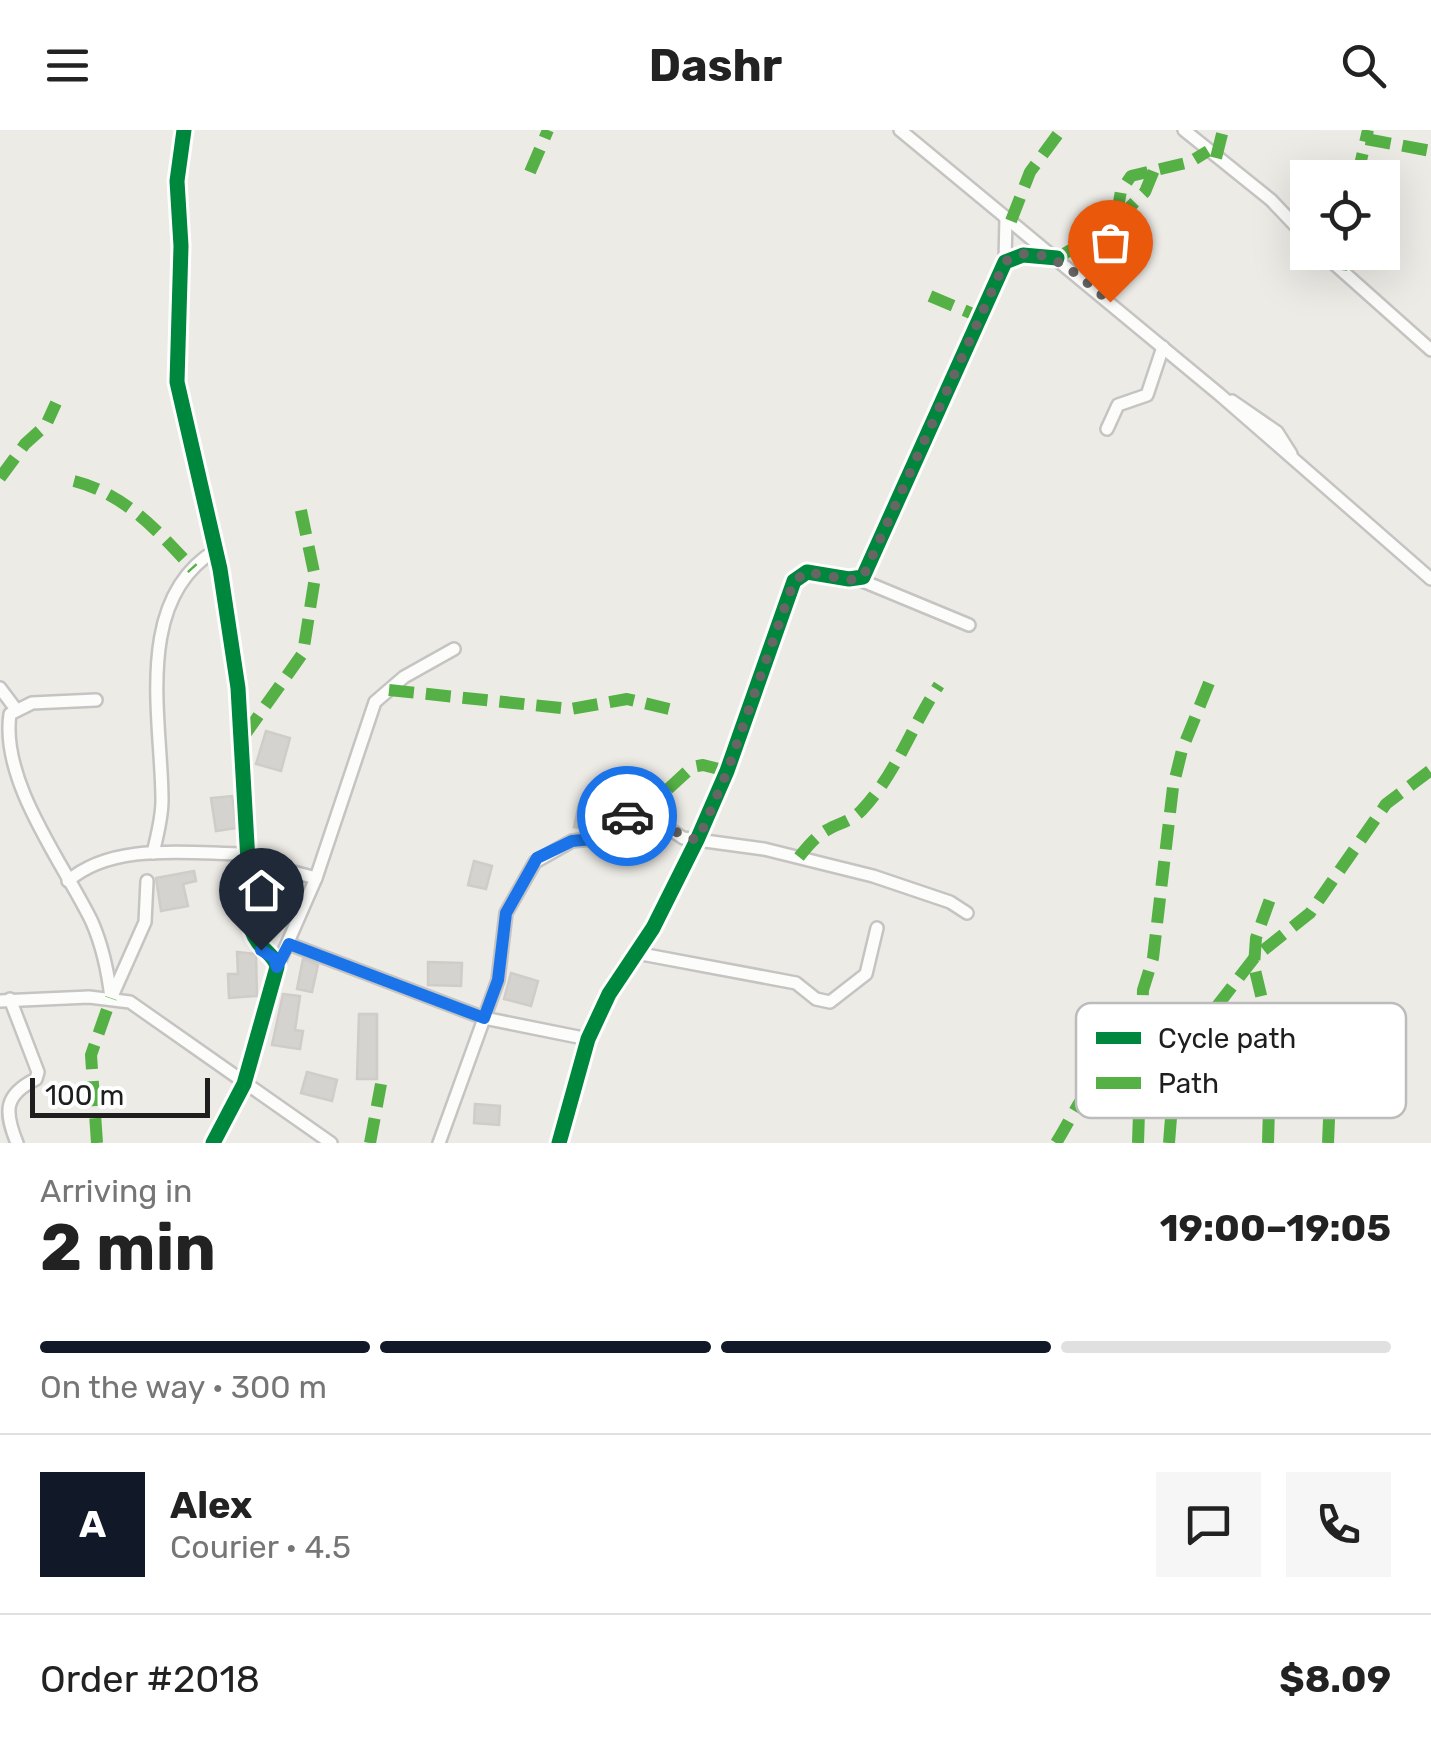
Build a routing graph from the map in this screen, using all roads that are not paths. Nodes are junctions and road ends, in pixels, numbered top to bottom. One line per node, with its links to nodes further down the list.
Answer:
1 (184, 130): 12 (street)
2 (900, 130): 4 (street)
3 (1184, 130): 5 (street)
4 (1006, 217): 6 (street); 7 (street)
5 (1290, 220)
6 (1058, 258): 7 (street); 9 (street)
7 (1005, 262): 14 (street)
8 (1341, 270): 10 (street)
9 (1162, 347): 11 (street); 13 (street)
10 (1431, 350)
11 (1107, 429)
12 (216, 550): 21 (street); 22 (street)
13 (1431, 578)
14 (858, 580): 15 (street); 20 (street)
15 (969, 624)
16 (454, 649): 23 (street)
17 (0, 688): 19 (street)
18 (96, 700): 19 (street)
19 (16, 708): 24 (street)
20 (698, 840): 26 (street); 29 (street); 33 (street)
21 (153, 853): 22 (street); 24 (street)
22 (248, 857): 23 (street); 30 (street)
23 (316, 878): 28 (street)
24 (68, 880): 31 (street)
25 (147, 882): 31 (street)
26 (966, 914)
27 (877, 928): 29 (street)
28 (289, 944): 30 (street); 33 (street)
29 (636, 954): 34 (street)
30 (277, 967): 35 (street)
31 (111, 998): 32 (street); 35 (street)
32 (5, 1000): 36 (street)
33 (484, 1018): 34 (street); 39 (street)
34 (588, 1040): 40 (street)
35 (244, 1084): 37 (street); 38 (street)
36 (17, 1143)
37 (213, 1143)
38 (332, 1143)
39 (439, 1143)
40 (559, 1143)

